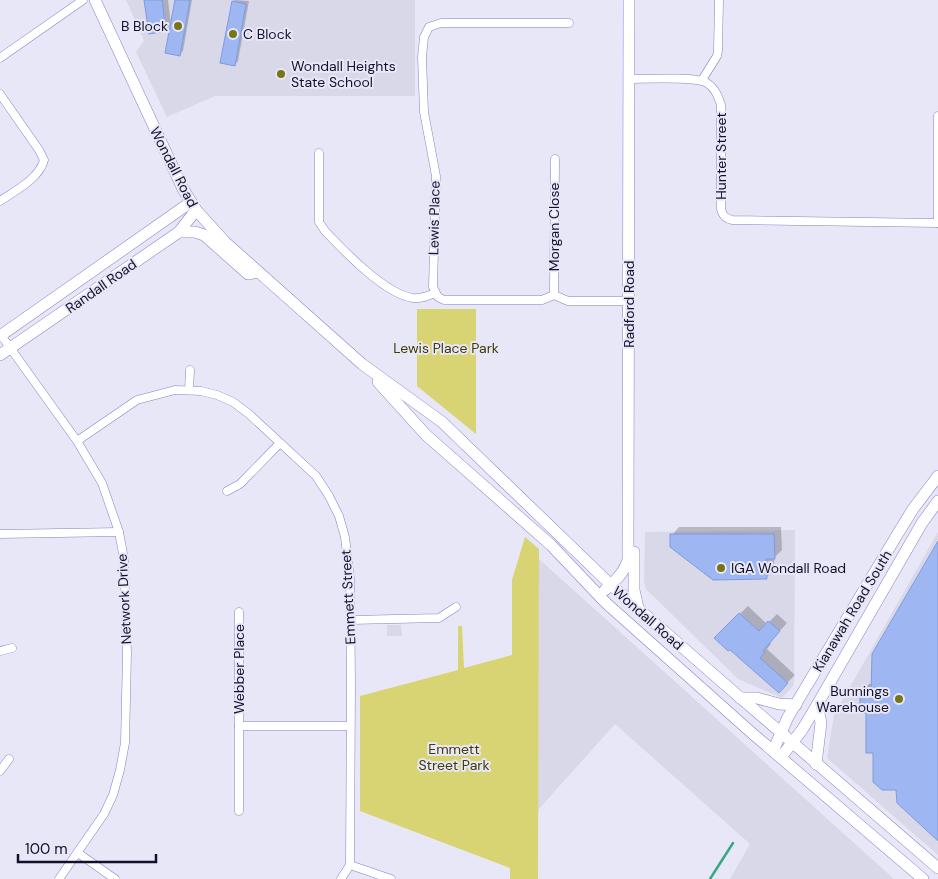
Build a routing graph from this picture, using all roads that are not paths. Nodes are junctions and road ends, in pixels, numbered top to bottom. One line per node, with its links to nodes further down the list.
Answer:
1 (83, 0): 6 (street)
2 (95, 0): 14 (main road, Wondall Road)
3 (629, 0): 7 (main road, Radford Road)
4 (719, 0): 8 (street)
5 (569, 23): 18 (street, Lewis Place)
6 (0, 58)
7 (629, 79): 8 (street); 20 (main road, Radford Road)
8 (702, 80): 15 (street, Hunter Street)
9 (0, 94): 13 (street)
10 (938, 116): 15 (street)
11 (319, 153): 18 (street)
12 (555, 158): 19 (street, Morgan Close)
13 (0, 201)
14 (193, 206): 16 (main road, Randall Road); 17 (main road, Wondall Road); 21 (main road, Randall Road)
15 (938, 223)
16 (179, 232): 17 (main road); 22 (main road, Randall Road)
17 (258, 272): 24 (main road, Wondall Road)
18 (435, 293): 19 (street)
19 (554, 295): 20 (street)
20 (629, 301): 35 (main road, Radford Road)
21 (0, 335): 22 (street, Network Drive)
22 (10, 348): 23 (main road, Randall Road); 29 (street, Network Drive)
23 (0, 355)
24 (362, 364): 27 (main road, Wondall Road); 28 (main road, Wondall Road)
25 (190, 370): 26 (street)
26 (189, 390): 29 (street, Emmett Street); 30 (street, Emmett Street)
27 (438, 420): 28 (main road); 37 (main road, Wondall Road)
28 (426, 435): 38 (main road, Wondall Road)
29 (77, 441): 34 (street, Network Drive)
30 (280, 443): 32 (street); 42 (street, Emmett Street)
31 (938, 476): 46 (main road, Kianawah Road South)
32 (227, 491)
33 (938, 501): 47 (main road, Kianawah Road South)
34 (119, 532): 36 (street); 57 (street, Network Drive)
35 (628, 532): 37 (main road, Radford Road); 40 (main road)
36 (0, 534)
37 (611, 584): 38 (main road, Radford Road); 40 (main road, Wondall Road)
38 (599, 595): 52 (main road, Wondall Road)
39 (456, 606): 42 (street)
40 (638, 608): 45 (main road, Wondall Road)
41 (239, 612): 48 (street, Webber Place)
42 (351, 620): 49 (street, Emmett Street)
43 (12, 648): 44 (street)
44 (0, 650)
45 (740, 698): 46 (main road); 50 (main road, Wondall Road)
46 (796, 705): 50 (main road, Kianawah Road South)
47 (817, 705): 51 (main road, Kianawah Road South); 54 (main road)
48 (239, 726): 49 (street, Webber Place); 56 (street, Webber Place)
49 (350, 726): 58 (street, Emmett Street)
50 (780, 734): 51 (main road, Wondall Road); 52 (main road, Kianawah Road South)
51 (792, 743): 52 (main road, Kianawah Road South); 54 (main road, Wondall Road)
52 (777, 754): 64 (main road, Wondall Road)
53 (9, 759): 55 (street)
54 (816, 764): 59 (main road, Wondall Road)
55 (0, 771)
56 (239, 810)
57 (78, 853): 60 (street, Network Drive); 61 (street)
58 (350, 865): 62 (street); 63 (street)
59 (938, 868)
60 (58, 879)
61 (115, 879)
62 (341, 879)
63 (391, 879)
64 (923, 879)

